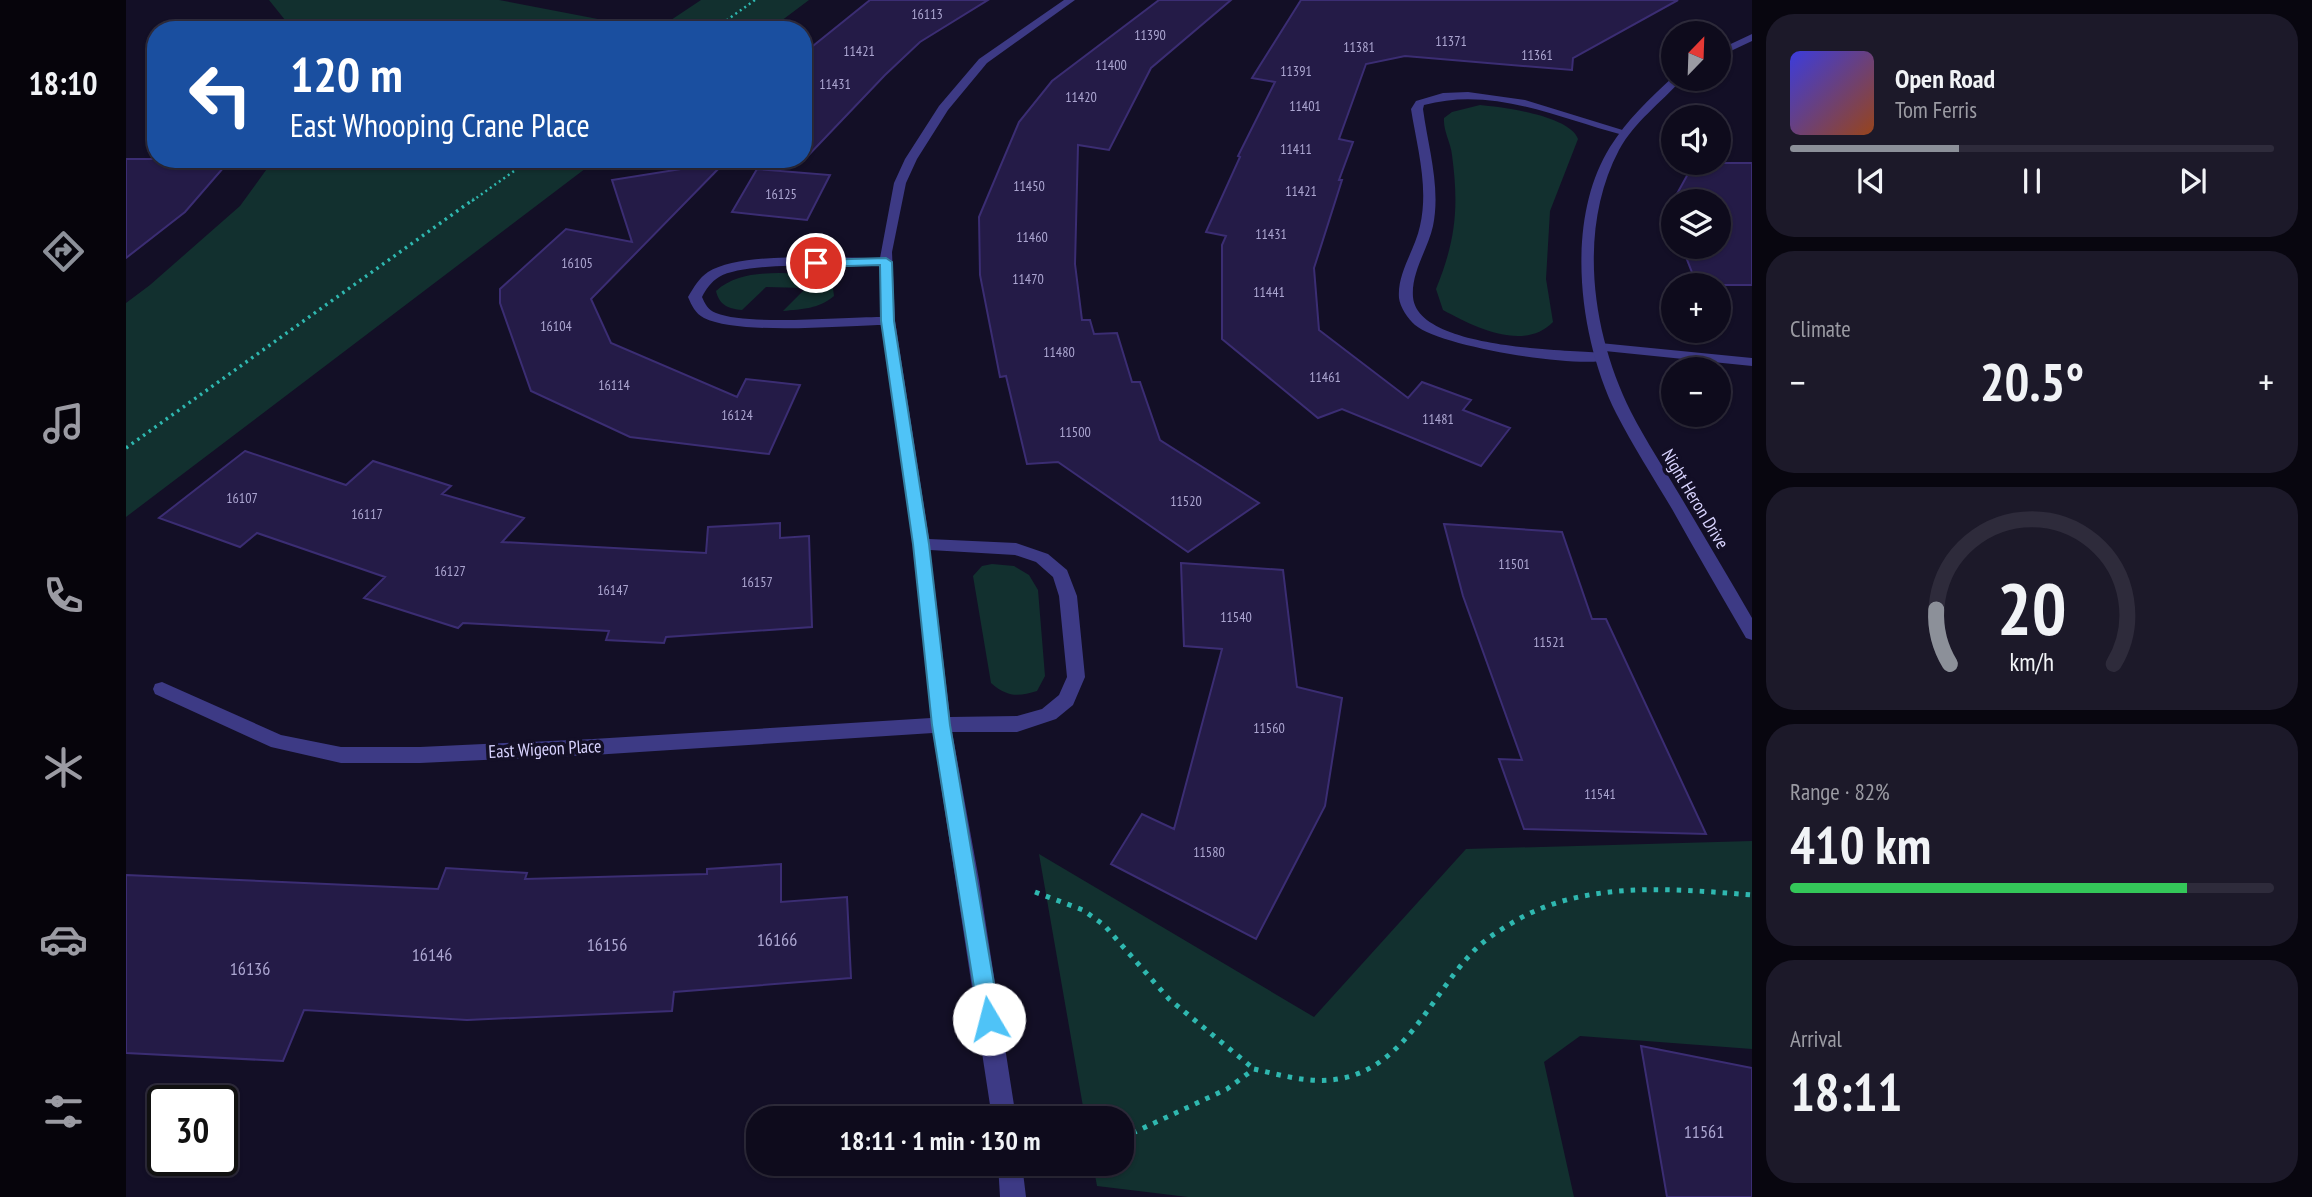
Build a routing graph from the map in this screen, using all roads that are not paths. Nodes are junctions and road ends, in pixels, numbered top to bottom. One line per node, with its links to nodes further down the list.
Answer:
1 (1063, 1): 6 (street)
2 (1752, 37): 3 (street)
3 (1731, 48)
4 (1662, 91): 5 (street, Night Heron Drive)
5 (1623, 132): 8 (street, Night Heron Drive); 8 (street)
6 (886, 262): 7 (street); 7 (street)
7 (888, 321): 10 (street)
8 (1602, 352): 9 (street); 11 (street, Night Heron Drive)
9 (1752, 362)
10 (921, 544): 13 (street); 13 (street, East Wigeon Place)
11 (1752, 634)
12 (162, 689): 13 (street, East Wigeon Place)
13 (941, 725): 14 (street)
14 (1002, 1106)
15 (1011, 1176): 16 (street)
16 (1013, 1197)

